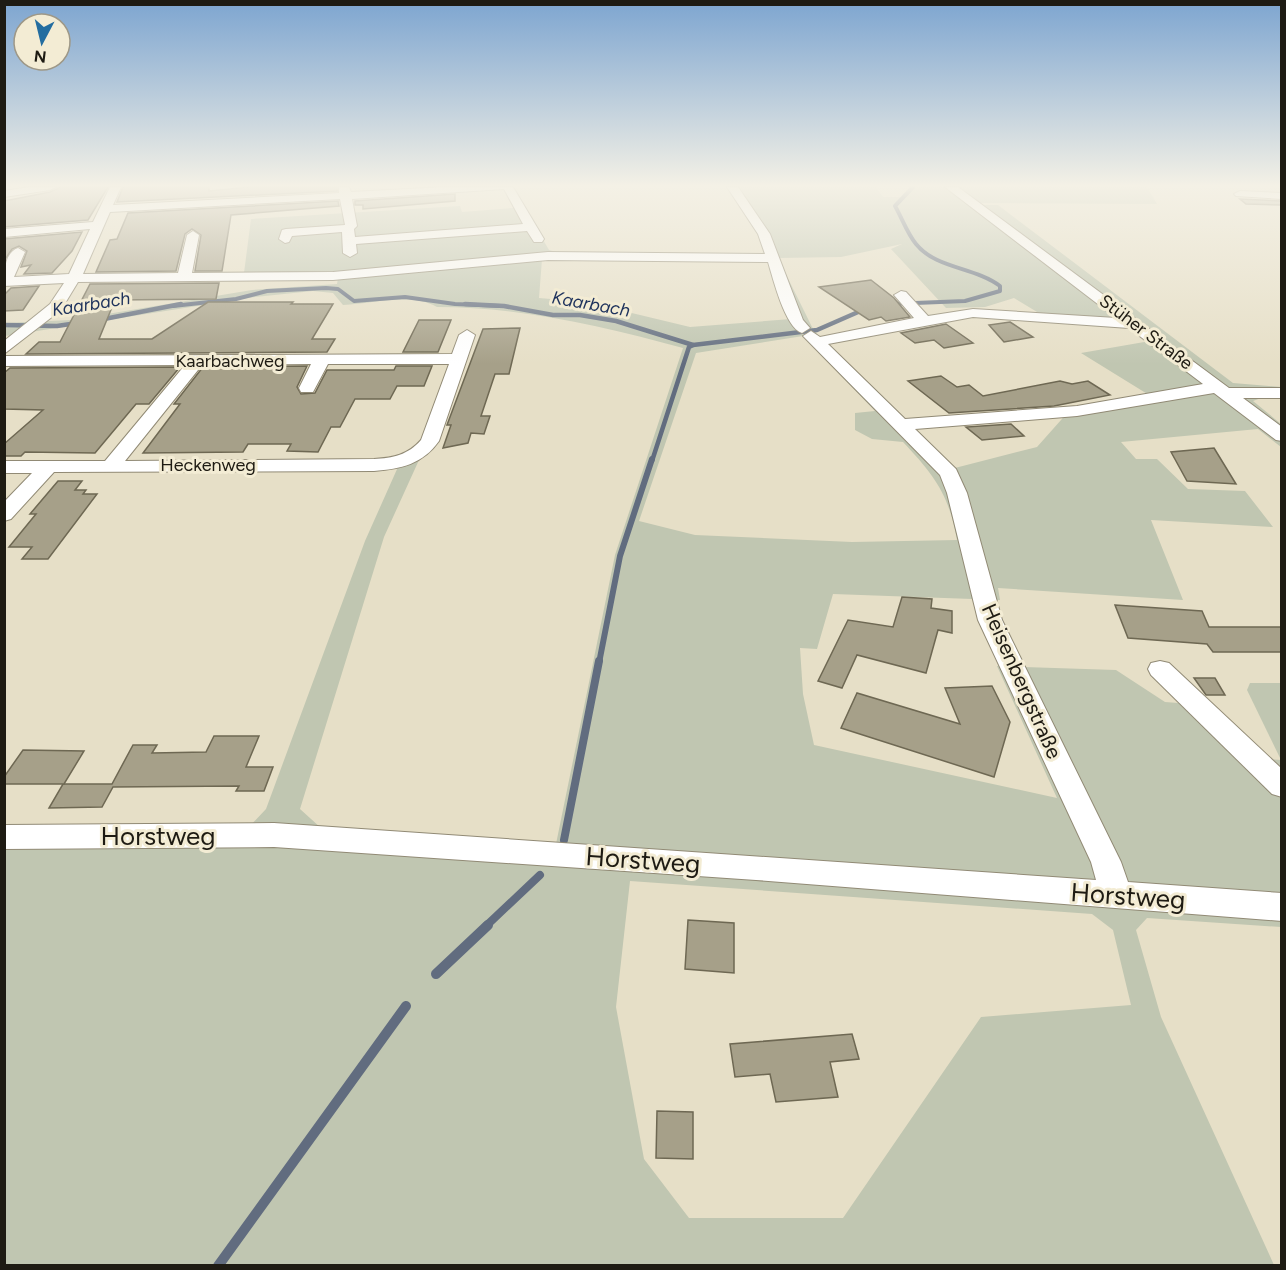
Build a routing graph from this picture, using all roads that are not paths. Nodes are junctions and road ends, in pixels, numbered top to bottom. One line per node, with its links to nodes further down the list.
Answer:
1 (88, 246): 10 (street)
2 (191, 246): 9 (street)
3 (542, 246): 7 (street)
4 (768, 246): 8 (street, Heisenbergstraße)
5 (1030, 246): 14 (street, Stüher Straße)
6 (18, 252): 11 (street)
7 (548, 256): 8 (street); 9 (street)
8 (772, 258): 16 (street, Heisenbergstraße)
9 (184, 277): 10 (street)
10 (74, 278): 11 (street); 17 (street)
11 (5, 282)
12 (906, 301): 13 (street)
13 (924, 320): 14 (street); 16 (street)
14 (1134, 324): 23 (street, Stüher Straße)
15 (467, 335): 18 (street)
16 (810, 336): 25 (street, Heisenbergstraße)
17 (4, 349)
18 (456, 359): 19 (street, Kaarbachweg); 27 (street, Heckenweg)
19 (322, 360): 21 (street, Kaarbachweg); 22 (street)
20 (4, 361): 21 (street, Kaarbachweg)
21 (198, 361): 27 (street)
22 (307, 388)
23 (1222, 390): 24 (street); 25 (street); 26 (street, Stüher Straße)
24 (1281, 393)
25 (902, 425): 34 (street, Heisenbergstraße)
26 (1281, 436)
27 (111, 466): 29 (street, Heckenweg)
28 (4, 467): 29 (street, Heckenweg)
29 (48, 467): 30 (street)
30 (4, 515)
31 (1160, 669): 32 (street)
32 (1281, 786)
33 (4, 837): 34 (street, Horstweg)
34 (1117, 895): 35 (street, Horstweg)
35 (1281, 907)

